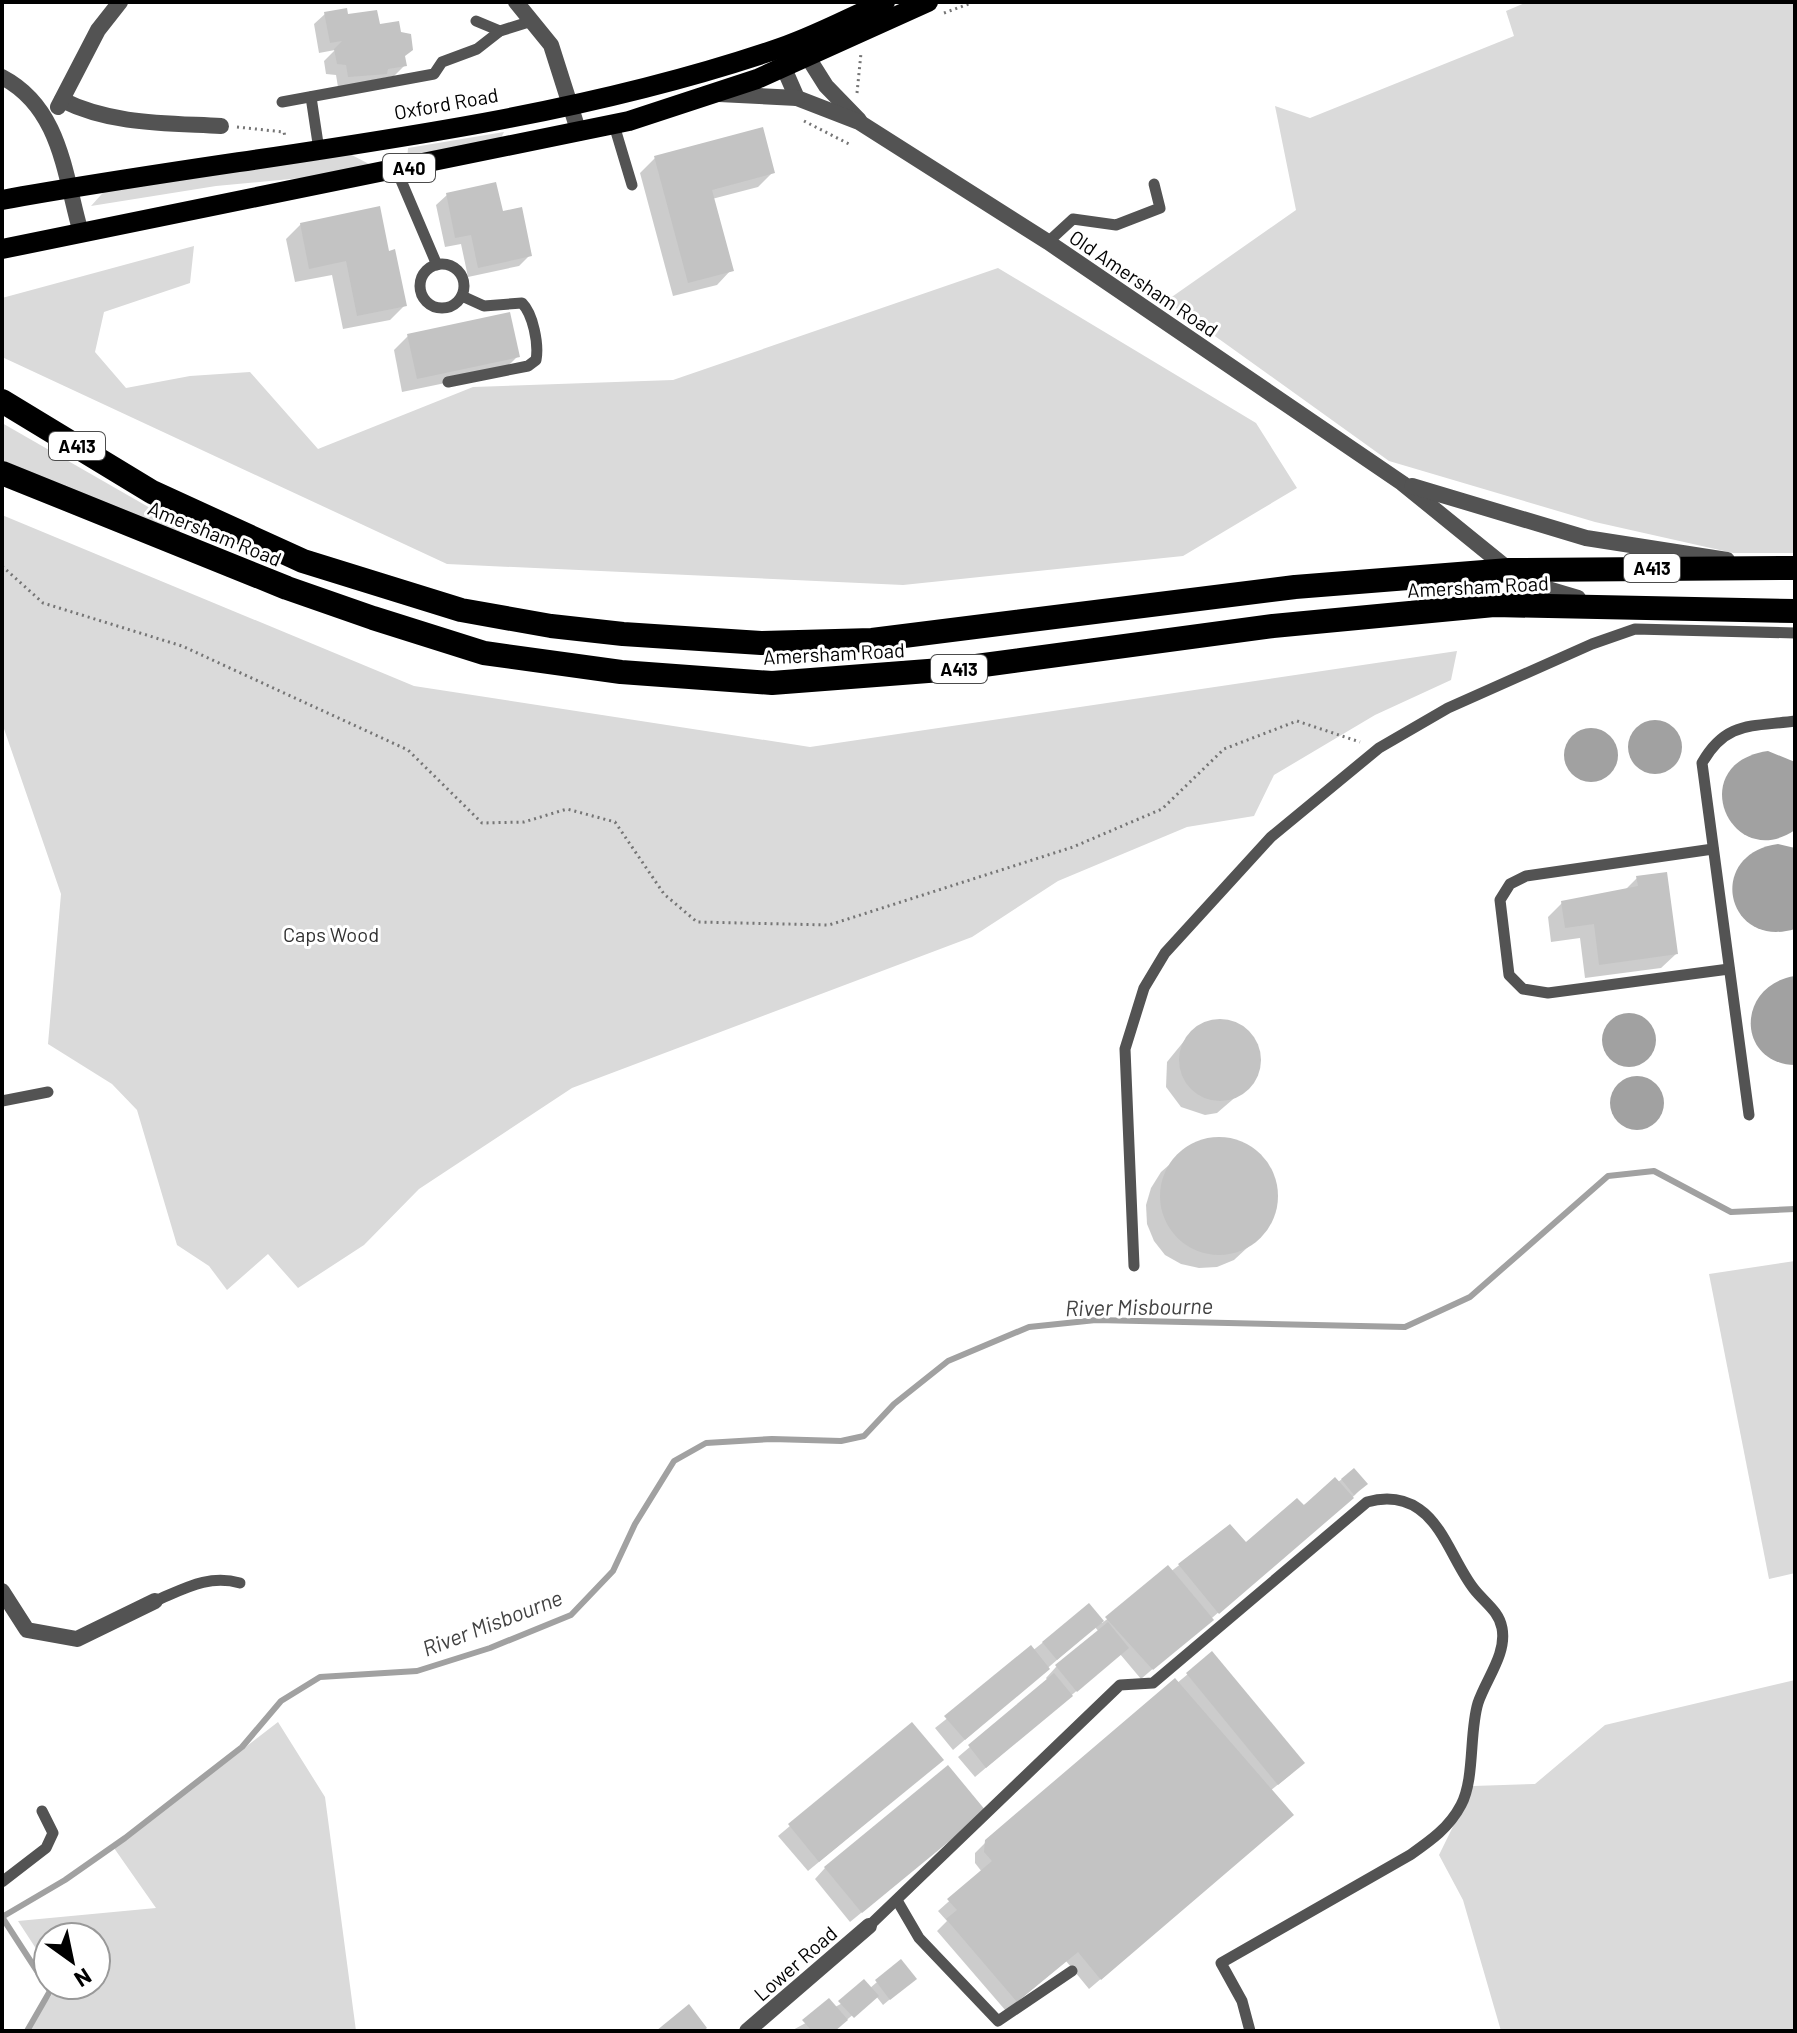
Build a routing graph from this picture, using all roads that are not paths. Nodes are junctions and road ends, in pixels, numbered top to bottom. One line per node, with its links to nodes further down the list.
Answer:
1 (120, 2): 14 (street)
2 (516, 2): 6 (street)
3 (876, 4): 8 (main road, Oxford Road / A40)
4 (933, 8): 8 (main road, A40)
5 (476, 21): 7 (lane)
6 (532, 21): 7 (lane); 16 (street)
7 (500, 31): 12 (lane)
8 (803, 49): 9 (main road, Oxford Road / A40); 18 (street, Old Amersham Road)
9 (780, 58): 11 (main road, A40); 13 (street); 16 (main road, Oxford Road / A40)
10 (2, 77): 17 (street)
11 (715, 94): 13 (street, Old Amersham Road); 19 (main road, A40)
12 (311, 97): 15 (lane); 23 (lane)
13 (797, 98): 18 (street, Old Amersham Road)
14 (62, 100): 17 (street); 20 (street)
15 (282, 102)
16 (571, 104): 21 (street); 22 (main road, Oxford Road / A40)
17 (47, 119): 27 (street)
18 (859, 122): 30 (street, Old Amersham Road)
19 (614, 125): 21 (main road, A40); 26 (lane)
20 (221, 126)
21 (579, 133): 24 (main road, A40)
22 (376, 140): 23 (main road, Oxford Road / A40); 24 (main road)
23 (319, 150): 27 (main road, Oxford Road / A40)
24 (397, 171): 29 (main road, A40); 32 (lane)
25 (1154, 184): 30 (lane)
26 (632, 185)
27 (68, 188): 28 (main road, Oxford Road / A40); 29 (street)
28 (2, 200)
29 (81, 233): 31 (main road, A40)
30 (1048, 242): 37 (street, Old Amersham Road)
31 (2, 249)
32 (437, 265): 33 (lane); 33 (lane)
33 (462, 296): 34 (lane)
34 (448, 382)
35 (2, 401): 39 (highway, A413)
36 (2, 473): 40 (highway, Amersham Road / A413)
37 (1402, 483): 38 (street, Old Amersham Road); 39 (street, Old Amersham Road)
38 (1783, 567): 39 (highway, A413)
39 (1509, 570): 40 (street, Old Amersham Road)
40 (1611, 605): 41 (highway, Amersham Road / A413)
41 (1795, 611)
42 (1795, 633): 49 (lane)
43 (1795, 721): 44 (lane)
44 (1713, 849): 45 (lane); 45 (lane)
45 (1729, 969): 48 (lane)
46 (48, 1092): 47 (lane)
47 (2, 1101)
48 (1749, 1115)
49 (1134, 1266)
50 (240, 1583): 52 (lane)
51 (2, 1591): 52 (street)
52 (155, 1601)
53 (42, 1811): 54 (lane)
54 (2, 1882)
55 (898, 1902): 56 (lane); 57 (lane); 59 (lane)
56 (869, 1926): 58 (street, Lower Road)
57 (1072, 1971)
58 (747, 2031)
59 (1250, 2031)

